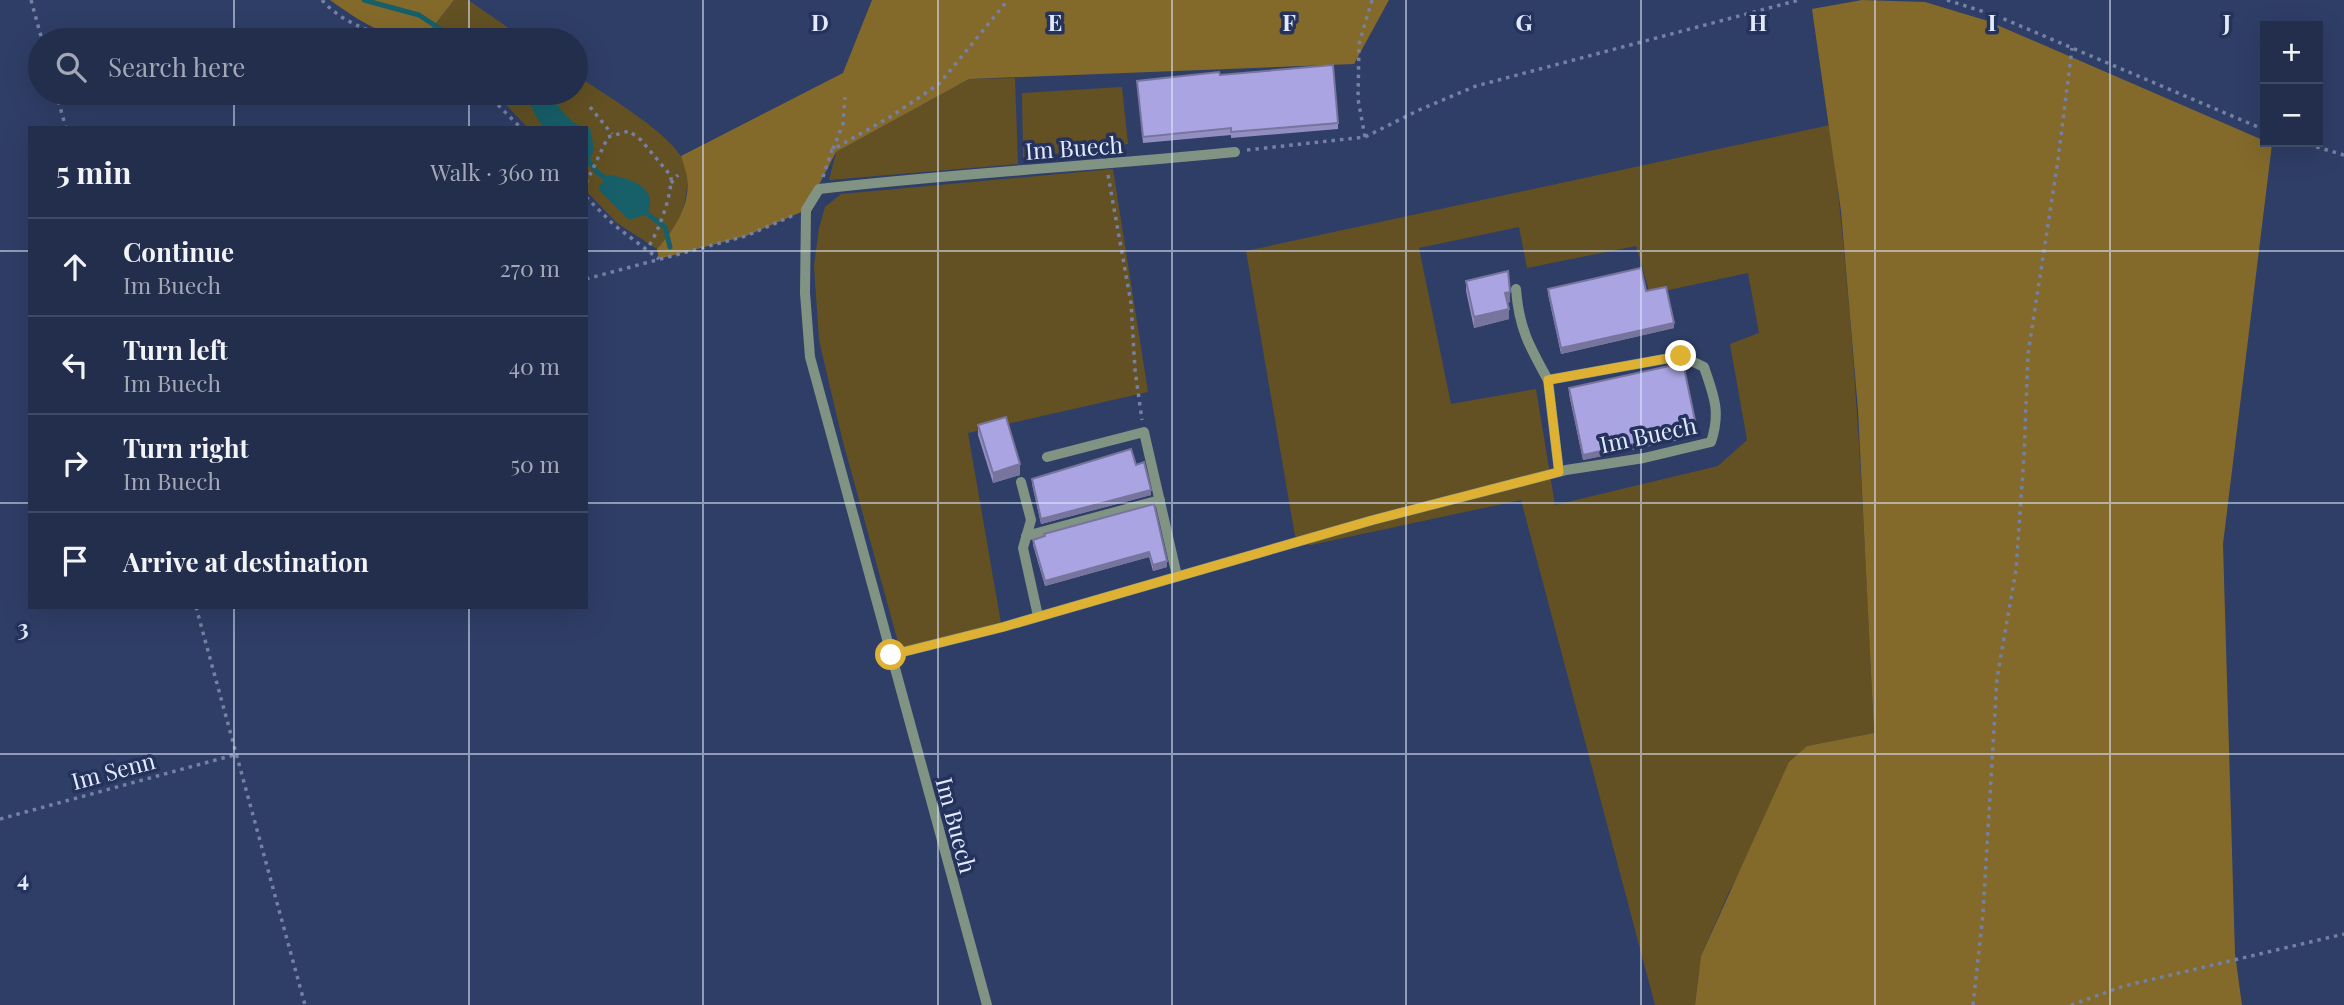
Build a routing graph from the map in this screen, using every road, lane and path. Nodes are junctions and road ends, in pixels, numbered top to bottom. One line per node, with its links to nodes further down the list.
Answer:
1 (30, 0): 7 (path)
2 (322, 0): 8 (path)
3 (1008, 0): 20 (path)
4 (1372, 0): 18 (path)
5 (1799, 0): 18 (path)
6 (1947, 0): 9 (path)
7 (38, 28)
8 (362, 28)
9 (2072, 48): 16 (path); 50 (path)
10 (845, 97): 20 (path)
11 (59, 105): 14 (path)
12 (500, 105): 15 (path)
13 (590, 107): 17 (path)
14 (65, 126)
15 (519, 126)
16 (2260, 128)
17 (612, 134): 25 (path); 26 (path)
18 (1365, 137): 21 (path)
19 (2317, 147): 22 (path)
20 (832, 150): 27 (path)
21 (1235, 152): 23 (lane, Im Buech)
22 (2344, 155)
23 (1106, 165): 27 (lane, Im Buech); 35 (path)
24 (678, 175): 26 (path)
25 (588, 180)
26 (671, 183): 30 (path)
27 (819, 188): 29 (lane)
28 (588, 200): 30 (path)
29 (806, 209): 31 (path); 44 (lane, Im Buech)
30 (647, 249): 31 (path)
31 (659, 259): 32 (path)
32 (588, 278)
33 (1516, 289): 34 (lane)
34 (1548, 380): 37 (lane); 37 (lane, Im Buech)
35 (1144, 432): 36 (lane); 39 (lane)
36 (1047, 457)
37 (1559, 472): 41 (lane, Im Buech)
38 (1021, 482): 40 (lane)
39 (1160, 500): 40 (lane); 41 (lane)
40 (1026, 536): 43 (lane)
41 (1177, 576): 43 (lane, Im Buech)
42 (197, 609): 45 (path)
43 (1038, 616): 44 (lane, Im Buech)
44 (891, 655): 49 (lane, Im Buech)
45 (235, 755): 46 (path, Im Senn); 48 (path)
46 (0, 819)
47 (2344, 934): 51 (path)
48 (305, 1005)
49 (987, 1005)
50 (1973, 1005)
51 (2071, 1005)

